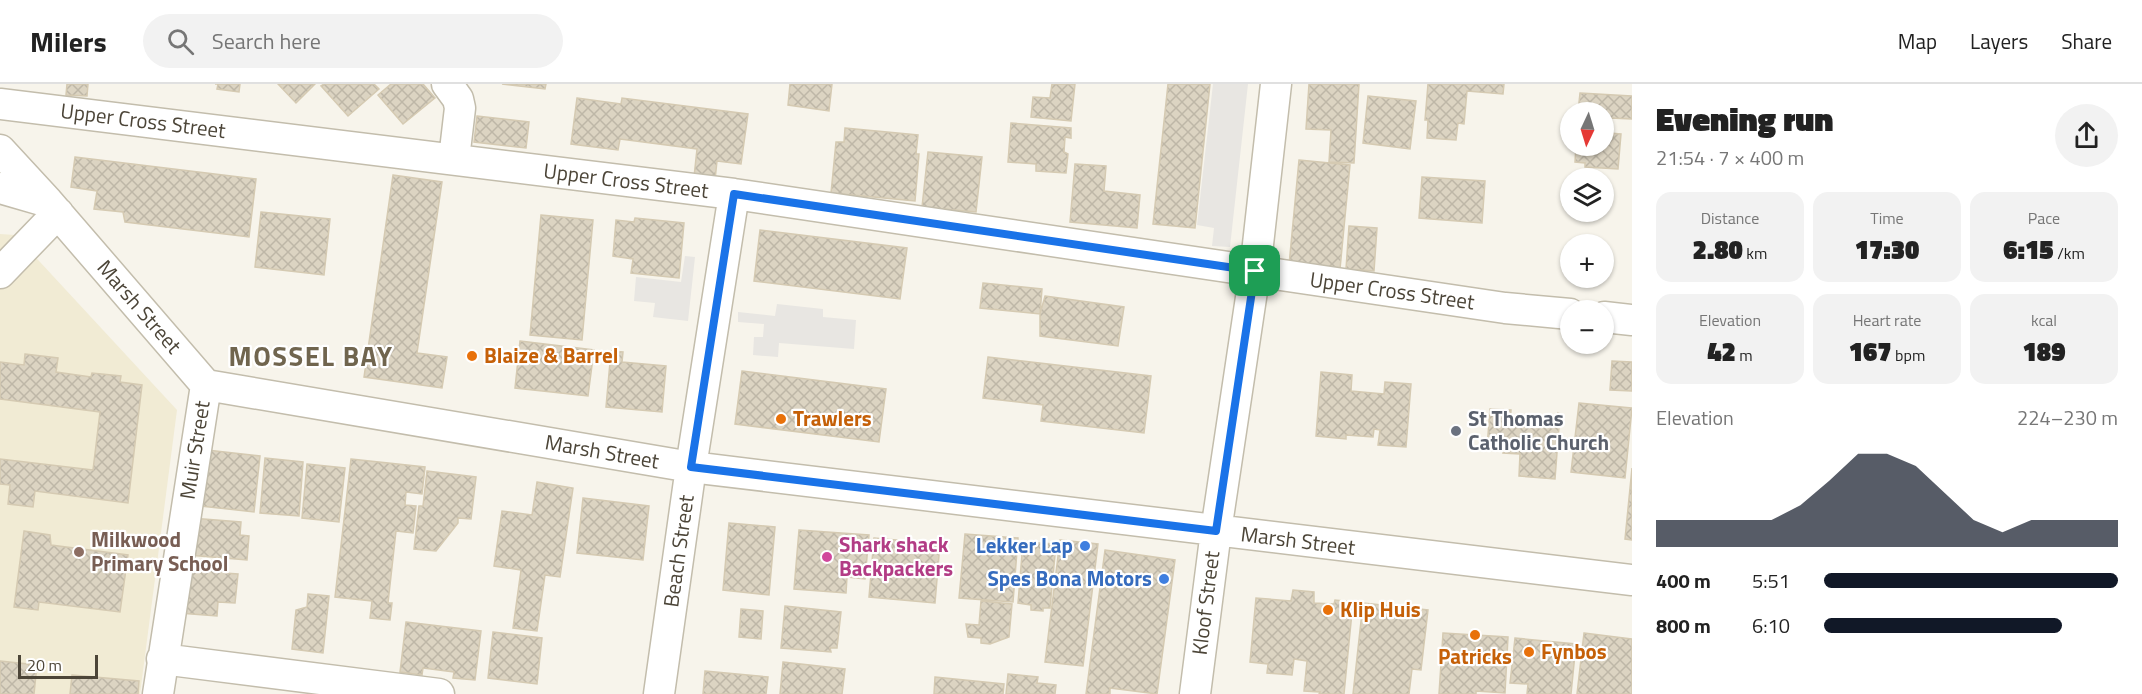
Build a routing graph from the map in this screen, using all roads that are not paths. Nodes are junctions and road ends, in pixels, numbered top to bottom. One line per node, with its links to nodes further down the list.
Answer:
1 (447, 84): 5 (street)
2 (1276, 84): 9 (street, Kloof Street)
3 (0, 104): 5 (street, Upper Cross Street)
4 (0, 150): 8 (street, Marsh Street)
5 (454, 159): 7 (street, Upper Cross Street)
6 (4, 187): 8 (street)
7 (734, 194): 9 (street, Upper Cross Street); 15 (street, Beach Street)
8 (53, 207): 10 (street); 14 (street, Marsh Street)
9 (1255, 271): 11 (street, Upper Cross Street); 16 (street, Kloof Street)
10 (0, 273)
11 (1560, 313)
12 (1614, 318): 13 (street)
13 (1632, 320)
14 (206, 385): 15 (street, Marsh Street); 18 (street, Muir Street)
15 (691, 467): 16 (street, Marsh Street); 21 (street, Beach Street)
16 (1216, 531): 17 (street, Marsh Street); 22 (street, Kloof Street)
17 (1632, 580)
18 (162, 659): 19 (street, Muir Street); 20 (street)
19 (158, 694)
20 (439, 694)
21 (658, 694)
22 (1195, 694)

